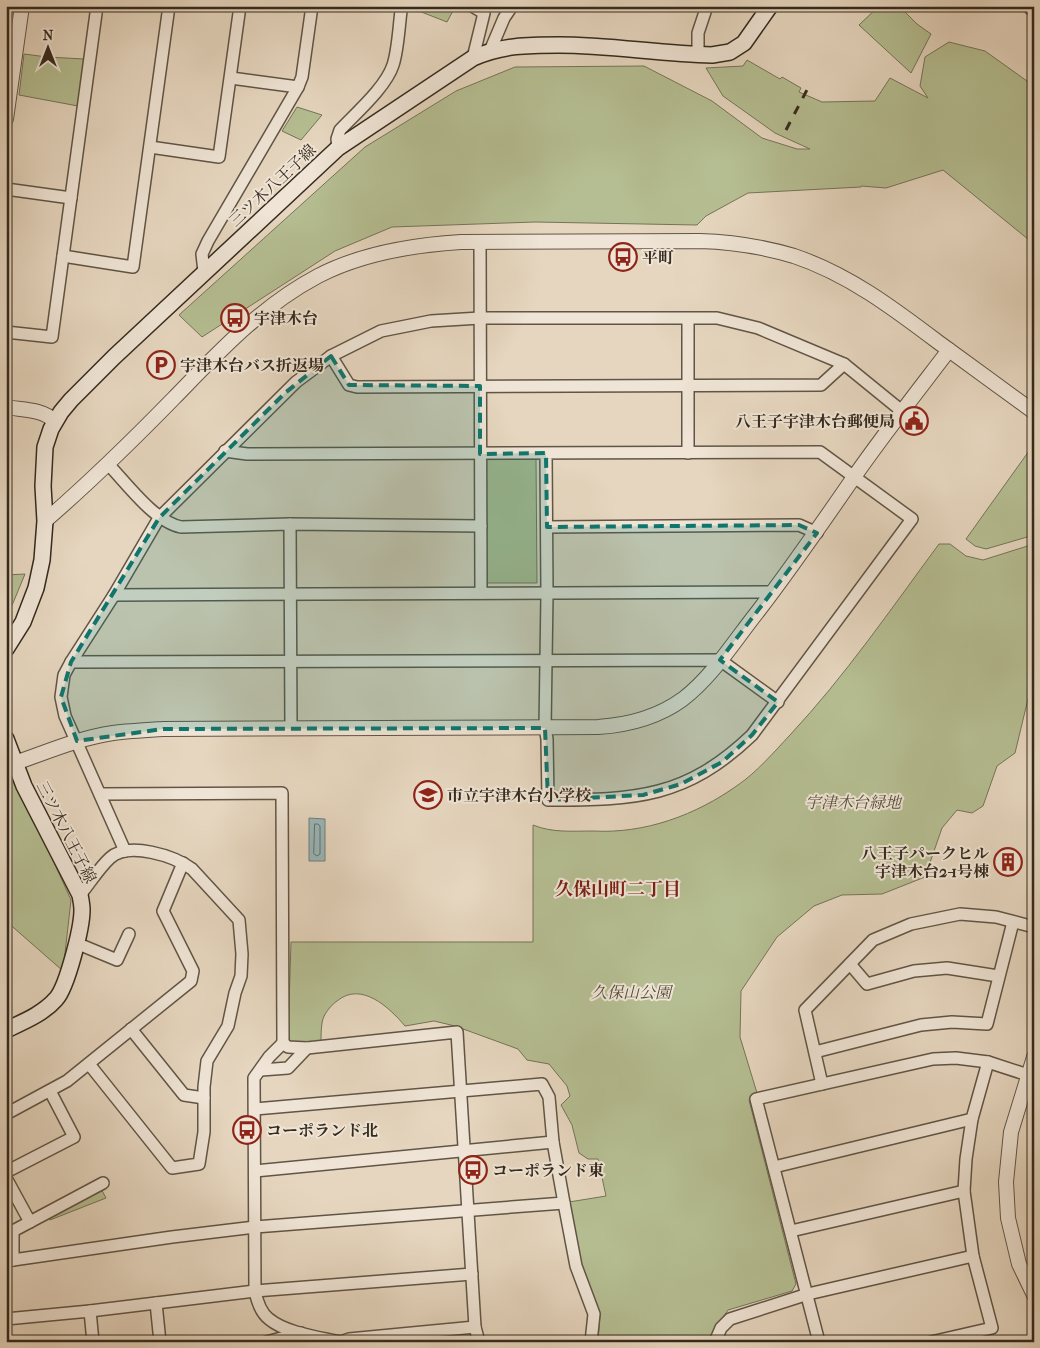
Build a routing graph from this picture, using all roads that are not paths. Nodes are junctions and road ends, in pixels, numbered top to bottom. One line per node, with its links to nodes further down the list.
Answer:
1 (22, 6): 13 (street)
2 (97, 6): 23 (street)
3 (169, 6): 20 (street)
4 (240, 6): 17 (street)
5 (312, 6): 18 (street)
6 (472, 6): 16 (street)
7 (512, 6): 14 (street)
8 (707, 6): 15 (street)
9 (770, 6): 15 (main road, 三ツ木八王子線)
10 (1027, 6): 11 (street)
11 (1034, 10)
12 (400, 11): 21 (street)
13 (11, 48): 19 (street)
14 (490, 51): 15 (main road, 三ツ木八王子線); 16 (main road, 三ツ木八王子線)
15 (698, 54)
16 (473, 58): 21 (main road, 三ツ木八王子線)
17 (231, 78): 18 (street); 20 (street)
18 (298, 87): 26 (street)
19 (6, 119)
20 (150, 147): 25 (street)
21 (338, 148): 26 (main road, 三ツ木八王子線)
22 (6, 189): 23 (street)
23 (71, 198): 25 (street)
24 (480, 242): 27 (street); 30 (street); 43 (street)
25 (63, 256): 29 (street)
26 (204, 272): 38 (main road, 三ツ木八王子線)
27 (480, 318): 28 (street); 31 (street); 33 (street)
28 (688, 319): 32 (street); 34 (street)
29 (6, 332)
30 (949, 350): 36 (street); 37 (street)
31 (331, 356): 33 (street); 39 (street)
32 (844, 364): 34 (street); 36 (street)
33 (480, 386): 34 (street); 42 (street)
34 (688, 386): 41 (street)
35 (6, 407): 38 (street)
36 (903, 412): 44 (street)
37 (1034, 412)
38 (54, 421): 46 (main road, 三ツ木八王子線)
39 (225, 451): 42 (street); 45 (street)
40 (546, 453): 41 (street); 42 (street); 49 (street)
41 (688, 453): 44 (street)
42 (480, 454): 48 (street)
43 (108, 464): 45 (street); 46 (street)
44 (855, 476): 50 (street); 61 (street)
45 (159, 518): 47 (street); 55 (street)
46 (44, 522): 56 (main road, 三ツ木八王子線)
47 (290, 524): 48 (street); 53 (street)
48 (481, 526): 52 (street)
49 (547, 527): 50 (street); 54 (street)
50 (816, 533): 51 (street)
51 (772, 592): 54 (street); 58 (street)
52 (481, 593): 53 (street); 54 (street)
53 (290, 594): 55 (street); 60 (street)
54 (547, 594): 57 (street)
55 (114, 595): 59 (street)
56 (6, 649)
57 (547, 660): 58 (street); 60 (street); 62 (street)
58 (720, 660): 61 (street); 62 (street)
59 (71, 662): 60 (street); 65 (street)
60 (291, 662): 63 (street)
61 (778, 702): 62 (street)
62 (545, 728): 63 (street)
63 (291, 729): 65 (street)
64 (6, 739): 66 (main road, 三ツ木八王子線)
65 (78, 741): 66 (street); 67 (street)
66 (15, 763): 70 (main road, 三ツ木八王子線)
67 (100, 794): 68 (street); 79 (street)
68 (125, 851): 69 (street); 70 (street)
69 (183, 863): 77 (street); 90 (street)
70 (80, 895): 74 (main road, 三ツ木八王子線)
71 (1013, 922): 72 (street); 75 (street); 76 (street)
72 (1034, 927)
73 (129, 934): 74 (street)
74 (76, 943): 78 (main road, 三ツ木八王子線)
75 (850, 964): 76 (street); 81 (street)
76 (998, 976): 81 (street)
77 (131, 1029): 84 (street); 90 (street)
78 (6, 1030)
79 (283, 1043): 80 (street); 85 (street)
80 (307, 1048): 85 (street); 89 (street)
81 (814, 1052): 87 (street)
82 (1034, 1057): 86 (street)
83 (988, 1062): 86 (street); 87 (street); 93 (street)
84 (88, 1064): 88 (street); 90 (street)
85 (261, 1070): 91 (street)
86 (1031, 1076): 112 (street)
87 (822, 1084): 96 (street)
88 (50, 1091): 92 (street); 98 (street)
89 (461, 1091): 91 (street); 94 (street); 95 (street)
90 (204, 1098)
91 (255, 1109): 97 (street)
92 (6, 1114)
93 (972, 1119): 96 (street); 101 (street)
94 (552, 1142): 95 (street); 102 (street)
95 (464, 1151): 97 (street); 103 (street)
96 (774, 1166): 106 (street)
97 (255, 1171): 105 (street)
98 (6, 1172)
99 (6, 1178): 104 (street)
100 (103, 1183): 104 (street)
101 (964, 1191): 106 (street); 107 (street)
102 (564, 1203): 103 (street); 123 (street)
103 (468, 1211): 105 (street); 109 (street)
104 (30, 1222): 108 (street)
105 (255, 1227): 108 (street); 110 (street)
106 (791, 1231): 111 (street)
107 (973, 1256): 111 (street); 126 (street)
108 (10, 1260)
109 (472, 1274): 110 (street); 116 (street)
110 (255, 1291): 113 (street); 117 (street)
111 (808, 1294): 124 (street); 125 (street)
112 (1034, 1295)
113 (156, 1303): 114 (street); 119 (street)
114 (90, 1311): 115 (street); 118 (street)
115 (6, 1319)
116 (475, 1327): 121 (street); 122 (street)
117 (302, 1333): 120 (street); 121 (street)
118 (93, 1342)
119 (160, 1342)
120 (266, 1342)
121 (340, 1342)
122 (479, 1342)
123 (591, 1342)
124 (715, 1342)
125 (819, 1342)
126 (931, 1342)

